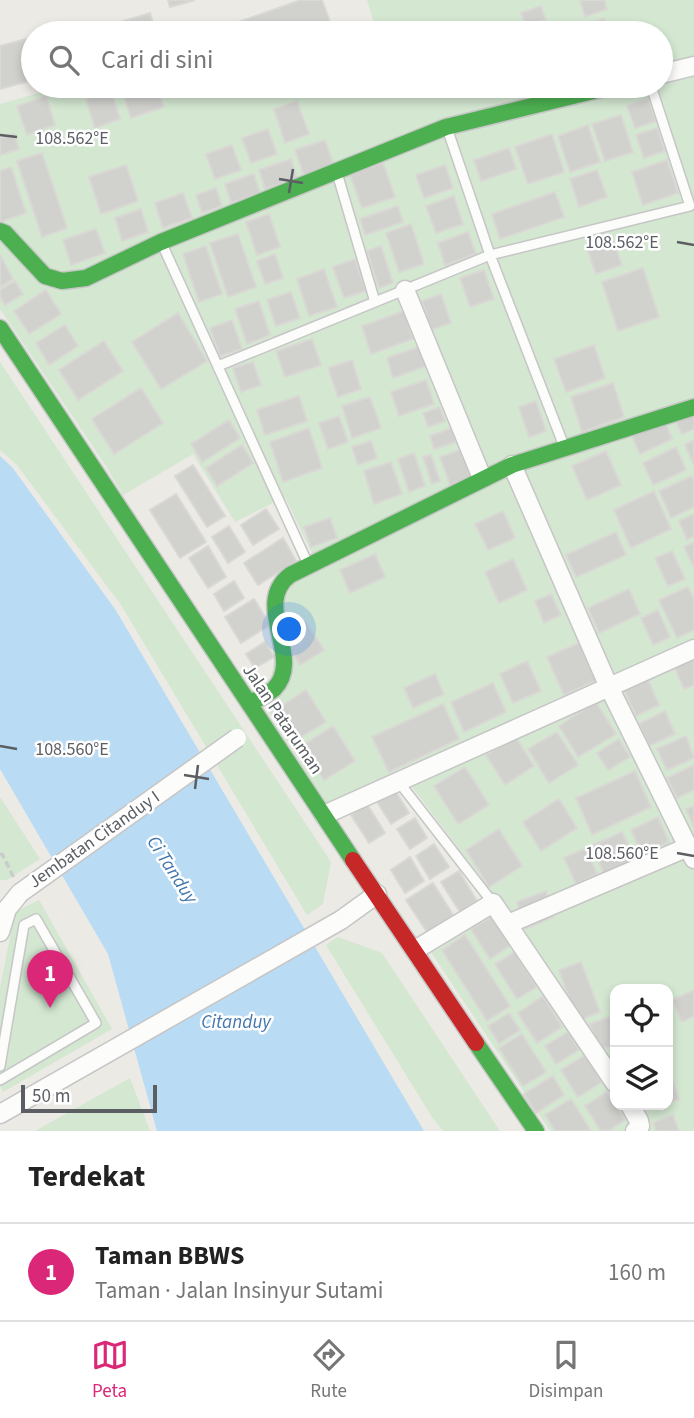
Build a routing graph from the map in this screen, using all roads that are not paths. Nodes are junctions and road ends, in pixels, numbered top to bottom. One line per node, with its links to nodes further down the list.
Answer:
1 (694, 66): 2 (street)
2 (673, 71)
3 (565, 98): 5 (street)
4 (655, 98): 9 (lane)
5 (446, 127): 6 (street); 9 (lane)
6 (336, 171): 8 (street); 11 (lane)
7 (0, 231): 8 (street)
8 (161, 242): 13 (lane)
9 (490, 256): 10 (lane); 15 (lane)
10 (405, 290): 11 (lane); 17 (street)
11 (376, 302): 13 (lane)
12 (0, 328): 21 (street, Jalan Pataruman)
13 (218, 366): 18 (lane)
14 (694, 407): 15 (street)
15 (565, 447): 16 (street)
16 (512, 466): 17 (street); 20 (street)
17 (482, 478): 18 (street)
18 (308, 564): 21 (street)
19 (694, 649): 20 (street)
20 (608, 685): 23 (street); 25 (street)
21 (250, 704): 22 (street, Jalan Pataruman)
22 (260, 722): 24 (street, Jalan Pataruman); 29 (street, Jembatan Citanduy I, bridge)
23 (398, 781): 24 (street); 27 (lane)
24 (324, 815): 26 (street, Jalan Pataruman)
25 (692, 850): 28 (street)
26 (377, 894): 30 (street, Jalan Pataruman); 35 (street)
27 (493, 903): 28 (street); 30 (street)
28 (508, 924): 32 (street)
29 (0, 932)
30 (415, 950): 36 (street, Jalan Pataruman)
31 (0, 1066): 33 (lane)
32 (610, 1076)
33 (0, 1080)
34 (633, 1110): 37 (street)
35 (0, 1114)
36 (536, 1131)
37 (635, 1131)

